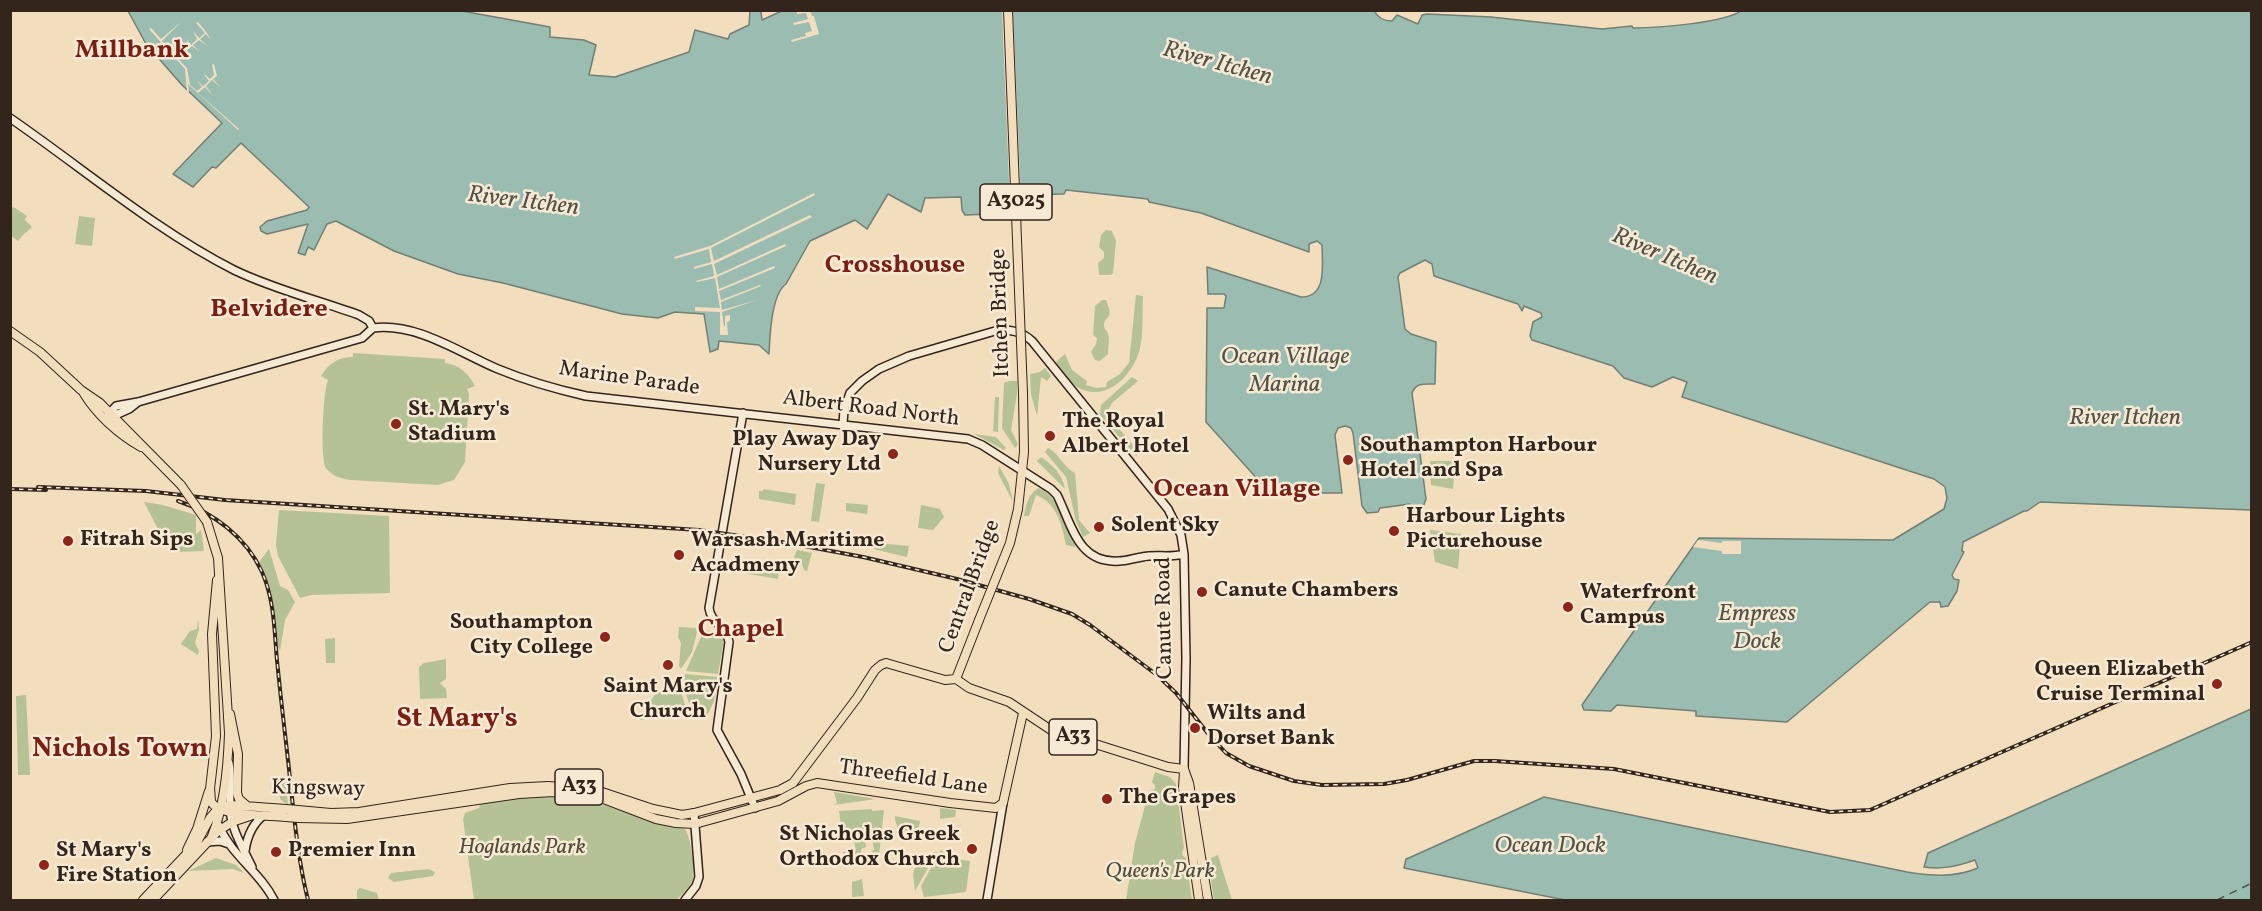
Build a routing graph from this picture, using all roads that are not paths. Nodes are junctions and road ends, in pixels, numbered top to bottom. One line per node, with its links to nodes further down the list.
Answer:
1 (1008, 10): 8 (main road, Itchen Bridge / A3025, bridge)
2 (10, 118): 3 (street)
3 (373, 328): 5 (street, Marine Parade); 6 (street)
4 (10, 331): 6 (main road)
5 (743, 413): 7 (street, Albert Road North); 19 (street)
6 (110, 416): 10 (main road, bridge)
7 (843, 424): 8 (street, Albert Road North); 9 (street, Canute Road)
8 (1022, 471): 9 (street, Albert Road North); 11 (main road, Central Bridge / A3025, bridge)
9 (1184, 554): 16 (street, Canute Road)
10 (219, 570): 12 (main road); 18 (main road)
11 (956, 679): 13 (main road, A33); 15 (main road, A33)
12 (228, 707): 14 (main road); 22 (main road)
13 (1023, 713): 16 (main road, A33); 21 (main road, A33)
14 (228, 760): 23 (main road); 26 (street)
15 (808, 765): 17 (main road); 19 (main road, A33)
16 (1184, 769): 45 (main road); 46 (main road)
17 (817, 783): 24 (main road, A33); 25 (main road, Threefield Lane)
18 (210, 789): 23 (main road); 38 (main road)
19 (752, 798): 24 (street); 28 (main road, A33)
20 (449, 801): 27 (main road, Kingsway / A33, bridge); 28 (main road, A33); 32 (main road, A33)
21 (1003, 803): 25 (main road, Threefield Lane); 34 (street)
22 (247, 806): 26 (main road, Kingsway / A33); 27 (main road, Kingsway / A33)
23 (216, 808): 26 (main road, Kingsway); 33 (main road); 38 (main road)
24 (755, 808): 32 (main road, A33)
25 (994, 808): 34 (street)
26 (230, 809): 29 (main road, Kingsway); 31 (street)
27 (286, 813): 30 (main road, Kingsway / A33)
28 (694, 813): 32 (street)
29 (255, 814): 30 (main road, Kingsway / A33); 31 (main road, Kingsway / A33)
30 (264, 815): 37 (street)
31 (232, 822): 33 (main road, A33); 37 (street)
32 (694, 824): 43 (street)
33 (219, 825): 35 (main road, A33); 36 (street)
34 (999, 826): 44 (street)
35 (209, 839): 36 (street); 41 (main road, A33)
36 (229, 844): 39 (street)
37 (245, 852): 39 (street)
38 (179, 861): 40 (main road)
39 (254, 870): 42 (street)
40 (143, 900)
41 (153, 900)
42 (274, 900)
43 (685, 900)
44 (987, 900)
45 (1199, 900)
46 (1208, 900)

